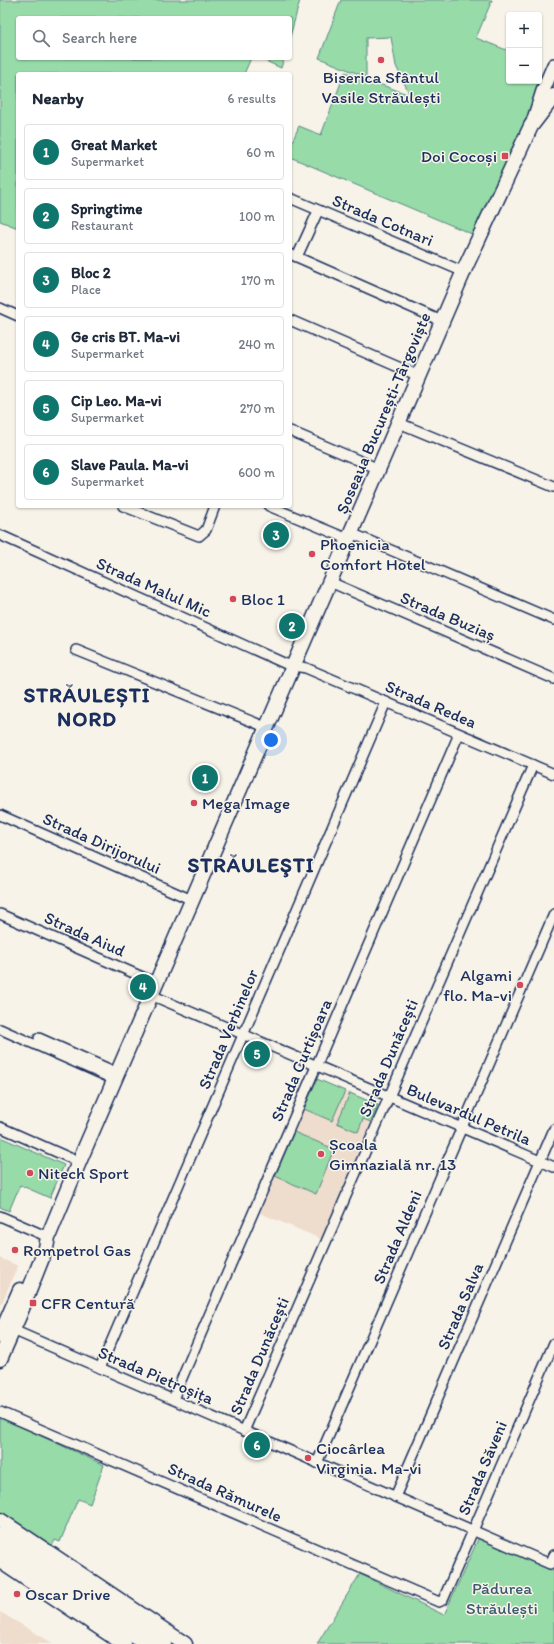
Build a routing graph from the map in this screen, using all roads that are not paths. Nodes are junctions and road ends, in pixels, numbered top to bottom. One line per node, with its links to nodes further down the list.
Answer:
1 (554, 65): 3 (main road)
2 (554, 96): 3 (main road, Șoseaua București-Târgoviște)
3 (531, 126): 7 (main road, Șoseaua București-Târgoviște)
4 (292, 199): 5 (street, Strada Cotnari)
5 (318, 211): 6 (street); 7 (street, Strada Cotnari)
6 (293, 256): 11 (street)
7 (464, 272): 11 (main road, Șoseaua București-Târgoviște)
8 (0, 308): 9 (street)
9 (16, 315)
10 (292, 321): 12 (street)
11 (442, 321): 12 (main road, Șoseaua București-Târgoviște)
12 (419, 376): 13 (main road, Șoseaua București-Târgoviște)
13 (399, 423): 15 (main road, Șoseaua București-Târgoviște); 16 (street)
14 (292, 432): 15 (street)
15 (379, 469): 21 (main road, Șoseaua București-Târgoviște)
16 (554, 487)
17 (128, 508): 18 (street)
18 (214, 508)
19 (274, 508): 21 (street)
20 (0, 535): 25 (street, Strada Malul Mic)
21 (350, 536): 22 (main road, Șoseaua București-Târgoviște); 23 (street)
22 (330, 582): 25 (main road, Șoseaua București-Târgoviște); 26 (street, Strada Buziaș)
23 (554, 620)
24 (76, 650): 28 (street)
25 (295, 665): 27 (street, Strada Redea); 28 (main road, Șoseaua București-Târgoviște)
26 (554, 679)
27 (386, 702): 29 (street, Strada Redea); 38 (street, Strada Verbinelor)
28 (268, 728): 33 (main road, Șoseaua București-Târgoviște)
29 (459, 734): 30 (street, Strada Redea); 40 (street, Strada Curtișoara)
30 (533, 765): 31 (street, Strada Redea); 42 (street, Strada Dunăcești)
31 (554, 774)
32 (0, 815): 33 (street, Strada Dirijorului)
33 (192, 900): 36 (main road, Șoseaua București-Târgoviște)
34 (0, 914): 36 (street, Strada Aiud)
35 (554, 914): 44 (street, Strada Aldeni)
36 (154, 989): 38 (street, Bulevardul Petrila); 41 (main road, Șoseaua București-Târgoviște)
37 (0, 1029): 41 (street)
38 (243, 1034): 40 (street, Bulevardul Petrila); 55 (street, Strada Verbinelor)
39 (38, 1038): 41 (street)
40 (316, 1066): 42 (street, Bulevardul Petrila); 56 (street, Strada Curtișoara)
41 (116, 1076): 47 (main road, Șoseaua București-Târgoviște)
42 (389, 1097): 44 (street, Bulevardul Petrila); 58 (street, Strada Dunăcești)
43 (0, 1127): 47 (street)
44 (462, 1128): 46 (street, Bulevardul Petrila); 59 (street, Strada Aldeni)
45 (554, 1129): 46 (street, Strada Salva)
46 (540, 1161): 48 (street, Bulevardul Petrila); 60 (street, Strada Salva)
47 (79, 1162): 50 (main road, Șoseaua București-Târgoviște)
48 (554, 1167)
49 (0, 1216): 50 (street)
50 (48, 1237): 51 (main road, Șoseaua București-Târgoviște); 52 (main road, Șoseaua București-Târgoviște)
51 (13, 1330): 54 (main road, Șoseaua București-Târgoviște); 55 (street, Strada Pietroșița)
52 (0, 1336)
53 (554, 1343): 62 (street, Strada Săveni)
54 (0, 1359)
55 (100, 1368): 56 (street, Strada Pietroșița)
56 (173, 1400): 58 (street, Strada Pietroșița)
57 (0, 1412): 67 (street, Strada Rămurele)
58 (244, 1431): 59 (street, Strada Pietroșița)
59 (317, 1463): 60 (street, Strada Pietroșița)
60 (396, 1497): 62 (street, Strada Pietroșița)
61 (0, 1520): 71 (main road)
62 (473, 1530): 65 (street, Strada Pietroșița); 67 (street, Strada Săveni)
63 (0, 1534): 70 (main road)
64 (0, 1546): 69 (main road)
65 (552, 1560)
66 (0, 1562): 68 (main road)
67 (437, 1602)
68 (124, 1644)
69 (146, 1644)
70 (164, 1644)
71 (185, 1644)

